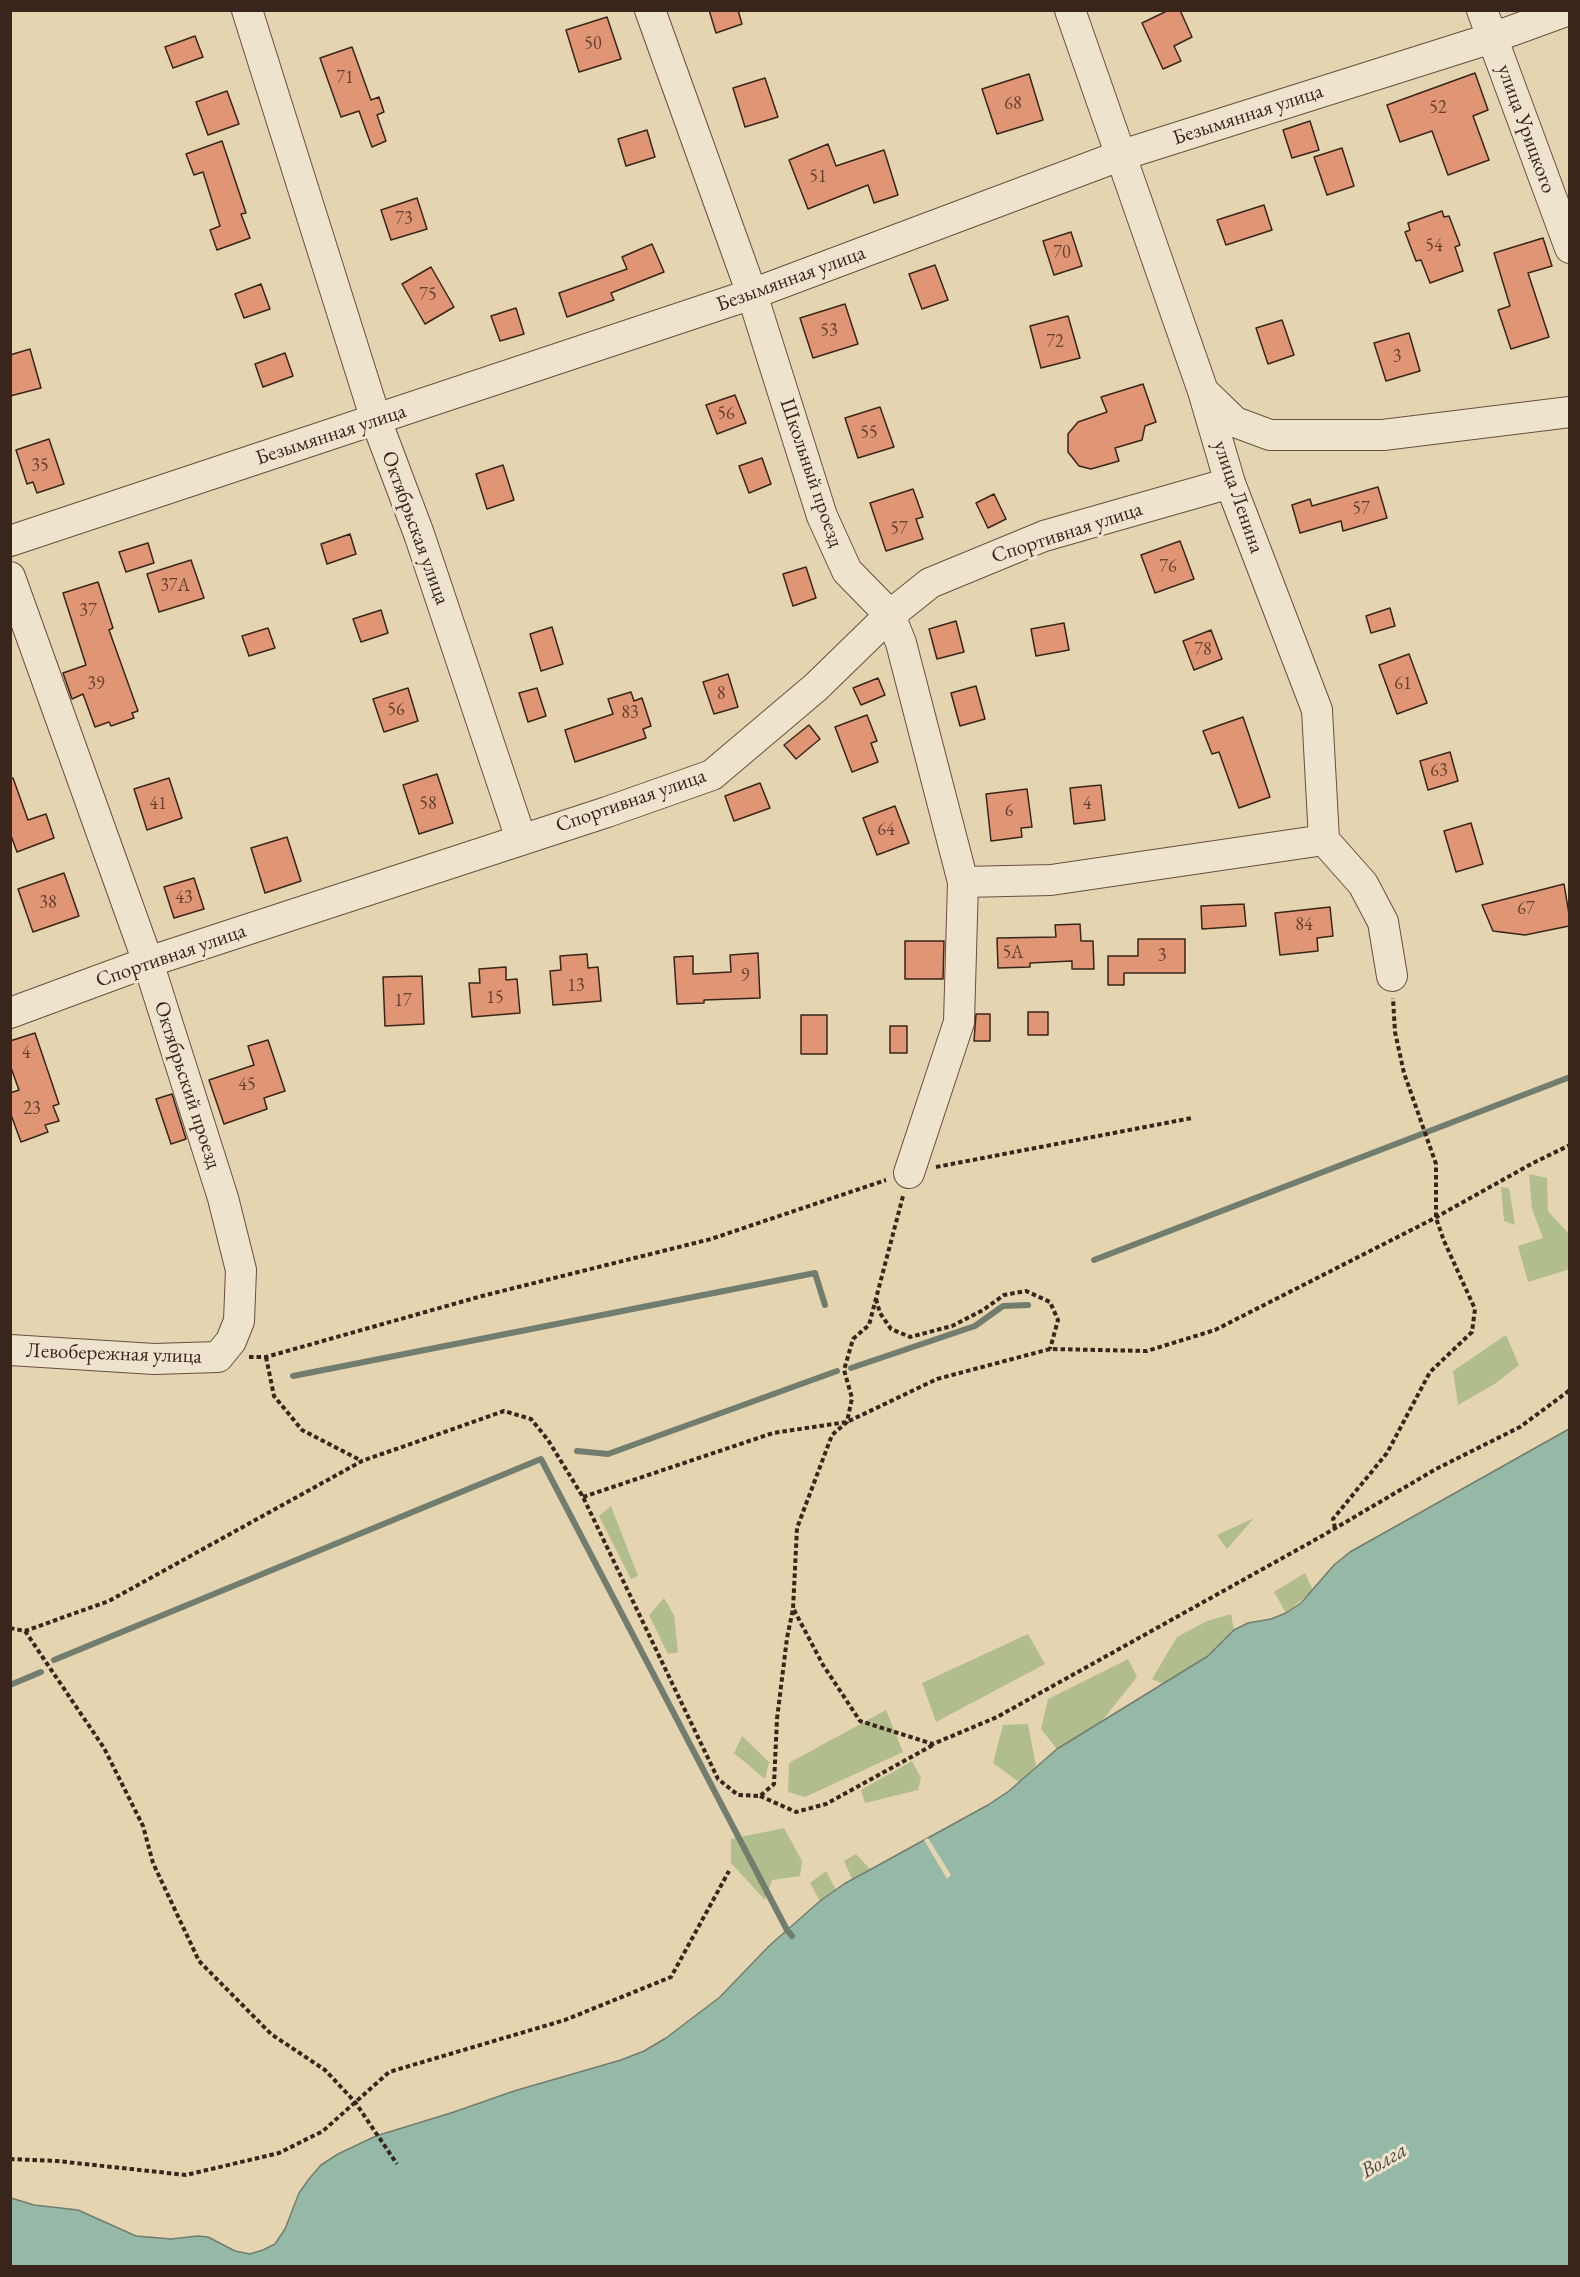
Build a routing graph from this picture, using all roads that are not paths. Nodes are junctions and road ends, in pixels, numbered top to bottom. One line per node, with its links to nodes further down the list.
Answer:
1 (247, 10): 11 (street, Октябрьская улица)
2 (650, 10): 8 (street, Школьный проезд)
3 (1070, 10): 6 (street, улица Ленина)
4 (1569, 10): 5 (street, Безымянная улица)
5 (1487, 24): 6 (street, Безымянная улица); 7 (street, улица Урицкого)
6 (1122, 155): 8 (street, Безымянная улица); 9 (street, улица Ленина)
7 (1569, 248)
8 (752, 294): 11 (street, Безымянная улица); 15 (street, Школьный проезд)
9 (1203, 391): 10 (street); 12 (street, улица Ленина)
10 (1569, 412)
11 (376, 420): 13 (street, Безымянная улица); 16 (street, Октябрьская улица)
12 (1230, 483): 15 (street, Спортивная улица); 17 (street, улица Ленина)
13 (10, 541)
14 (10, 577): 19 (street, Октябрьский проезд)
15 (890, 615): 16 (street, Спортивная улица); 18 (street, Школьный проезд)
16 (521, 839): 19 (street, Спортивная улица)
17 (1324, 840): 18 (street); 20 (street)
18 (963, 882): 22 (street, Школьный проезд)
19 (148, 962): 21 (street, Спортивная улица); 24 (street, Октябрьский проезд)
20 (1392, 976)
21 (10, 1013)
22 (909, 1173)
23 (10, 1350): 24 (street, Левобережная улица)
24 (218, 1358)

